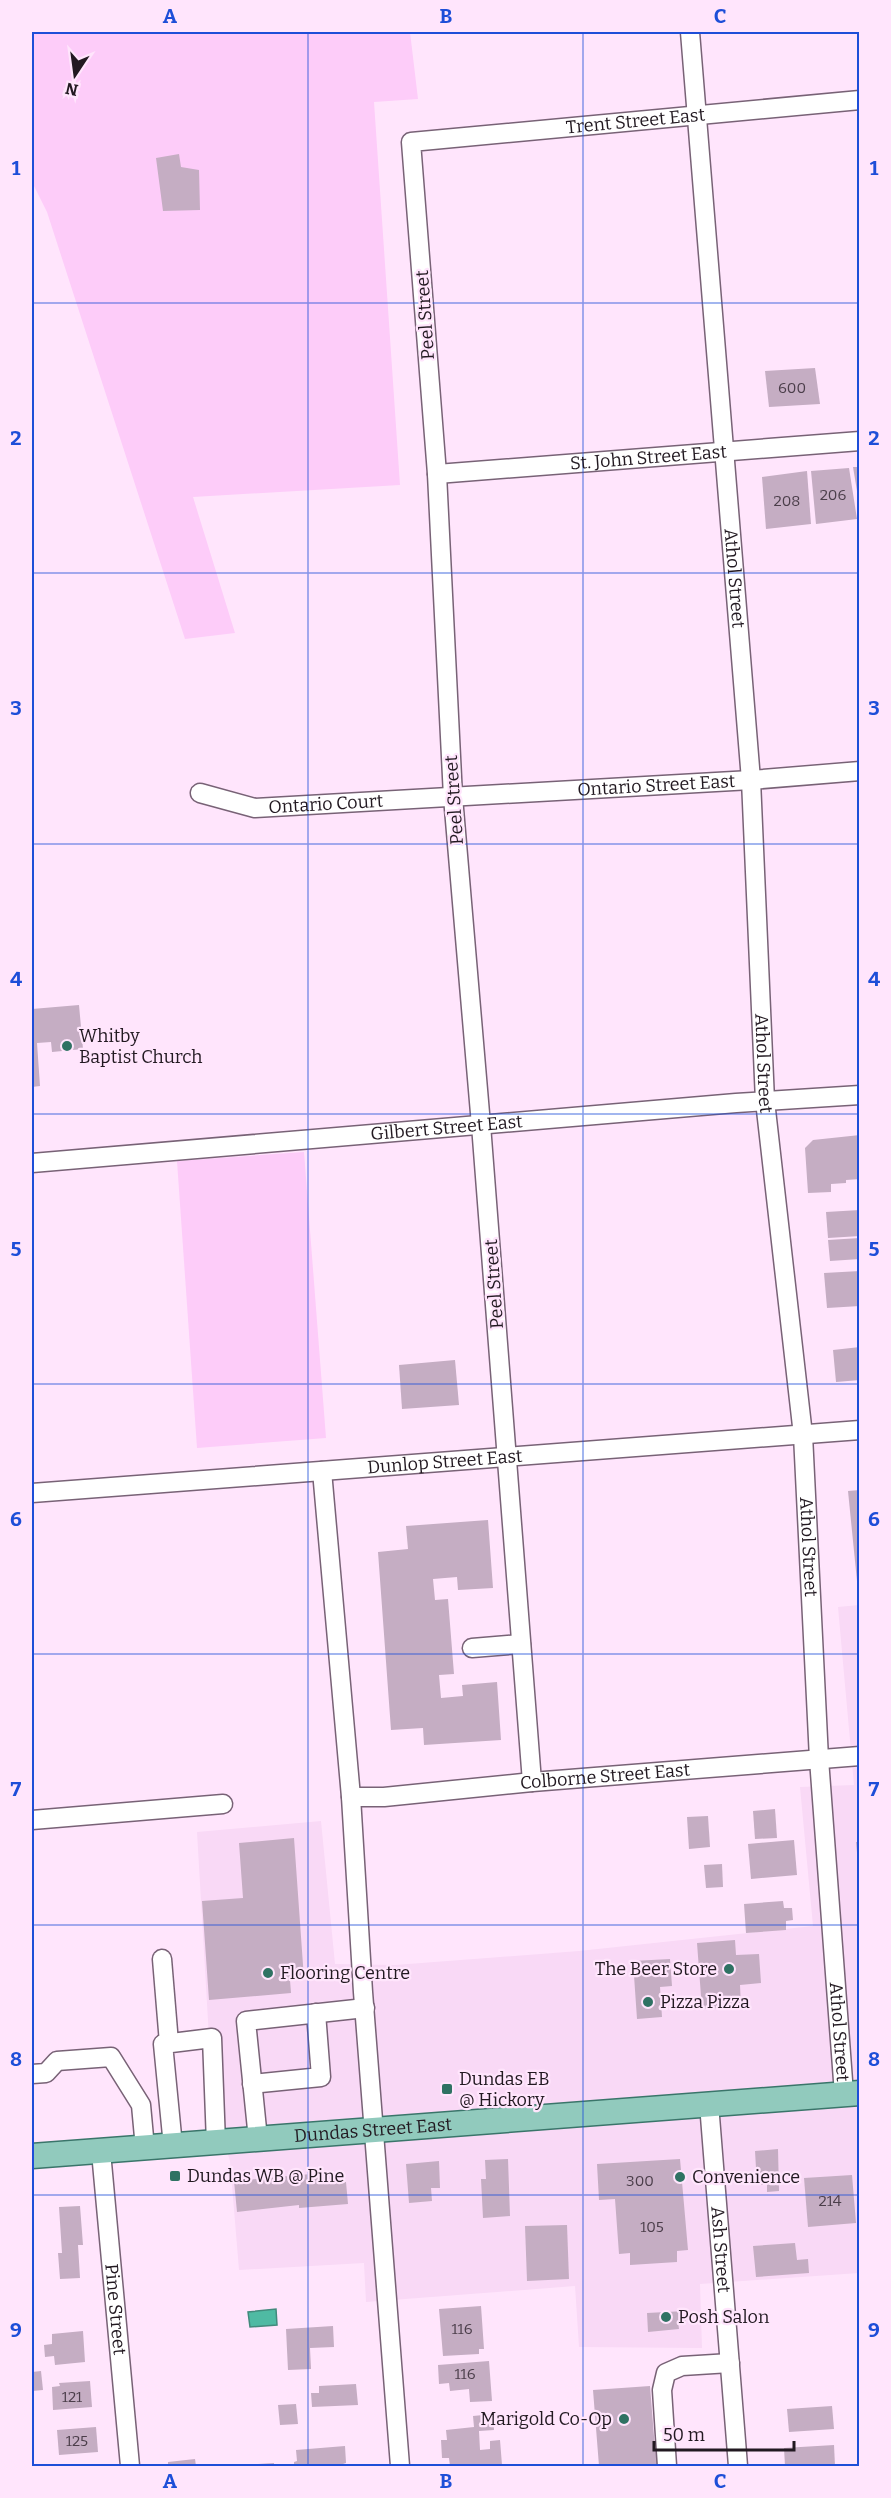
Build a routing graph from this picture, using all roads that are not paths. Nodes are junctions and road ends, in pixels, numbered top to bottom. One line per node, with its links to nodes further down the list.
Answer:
1 (690, 32): 3 (street, Athol Street)
2 (860, 100): 3 (street, Trent Street East)
3 (697, 116): 4 (street, Trent Street East); 6 (street, Athol Street)
4 (411, 142): 7 (street, Peel Street)
5 (860, 441): 6 (street, St. John Street East)
6 (724, 452): 7 (street, St. John Street East); 9 (street, Athol Street)
7 (437, 474): 11 (street, Peel Street)
8 (860, 771): 9 (street, Ontario Street East)
9 (751, 780): 11 (street, Ontario Street East); 13 (street, Athol Street)
10 (200, 794): 11 (street, Ontario Court)
11 (453, 797): 14 (street, Peel Street)
12 (860, 1095): 13 (street, Gilbert Street East)
13 (765, 1101): 14 (street, Gilbert Street East); 17 (street, Athol Street)
14 (481, 1125): 15 (street, Gilbert Street East); 18 (street, Peel Street)
15 (32, 1163)
16 (860, 1430): 17 (street, Dunlop Street East)
17 (802, 1435): 18 (street, Dunlop Street East); 24 (street, Athol Street)
18 (507, 1457): 19 (street, Dunlop Street East); 21 (street, Peel Street)
19 (322, 1471): 20 (street, Dunlop Street East); 26 (street)
20 (32, 1493)
21 (522, 1644): 22 (street); 25 (street, Peel Street)
22 (472, 1648)
23 (860, 1756): 24 (street, Colborne Street East)
24 (819, 1759): 25 (street, Colborne Street East); 35 (street, Athol Street)
25 (532, 1782): 26 (street, Colborne Street East)
26 (351, 1797): 30 (street)
27 (223, 1804): 28 (street)
28 (32, 1820)
29 (162, 1959): 32 (street)
30 (365, 2008): 31 (street); 37 (street)
31 (316, 2013): 34 (street); 34 (street)
32 (169, 2043): 39 (street); 40 (street)
33 (32, 2074): 41 (street)
34 (252, 2084): 38 (street)
35 (852, 2093): 36 (main road, Dundas Street East)
36 (709, 2104): 37 (main road, Dundas Street East); 44 (street, Ash Street)
37 (374, 2130): 38 (main road, Dundas Street East); 46 (street)
38 (258, 2139): 39 (main road, Dundas Street East)
39 (216, 2143): 40 (main road, Dundas Street East)
40 (173, 2146): 41 (main road, Dundas Street East)
41 (145, 2148): 42 (main road, Dundas Street East)
42 (101, 2152): 43 (main road, Dundas Street East); 45 (street, Pine Street)
43 (32, 2156)
44 (730, 2363): 47 (street); 48 (street, Ash Street)
45 (130, 2466)
46 (400, 2466)
47 (668, 2466)
48 (738, 2466)

